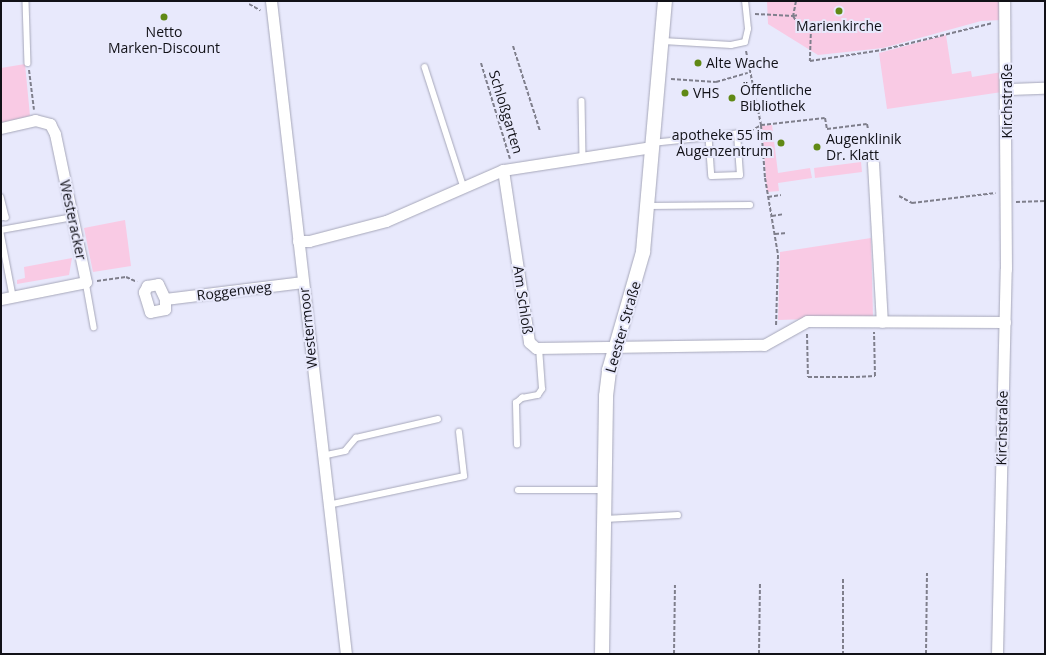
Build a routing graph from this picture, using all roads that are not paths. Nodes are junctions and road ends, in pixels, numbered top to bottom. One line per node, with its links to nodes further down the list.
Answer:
1 (26, 1): 7 (lane)
2 (271, 1): 25 (street, Westermoor)
3 (665, 1): 6 (street, Leester Straße)
4 (745, 1): 6 (lane)
5 (1004, 1): 10 (street, Kirchstraße)
6 (660, 41): 14 (street, Leester Straße)
7 (28, 63)
8 (425, 67): 18 (lane)
9 (1045, 88): 10 (street)
10 (1008, 89): 32 (street, Kirchstraße)
11 (582, 101): 15 (lane)
12 (1, 128): 22 (street, Westeracker)
13 (709, 137): 13 (lane); 14 (lane)
14 (652, 145): 15 (street); 21 (street, Leester Straße)
15 (583, 157): 17 (street)
16 (873, 164): 31 (street)
17 (508, 169): 18 (street); 35 (street, Am Schloß)
18 (463, 185): 25 (street)
19 (1, 197): 23 (lane)
20 (750, 205): 21 (lane)
21 (648, 206): 34 (street, Leester Straße)
22 (73, 217): 24 (lane); 26 (street, Westeracker)
23 (1, 218)
24 (1, 231): 28 (lane)
25 (298, 241): 27 (street, Westermoor)
26 (86, 282): 28 (street); 33 (lane)
27 (302, 282): 30 (street, Roggenweg); 39 (street, Westermoor)
28 (13, 296): 29 (street)
29 (1, 299)
30 (165, 299): 30 (street)
31 (878, 322): 32 (street); 34 (street, Am Schloß)
32 (1005, 322): 47 (street, Kirchstraße)
33 (94, 327)
34 (615, 346): 35 (street, Am Schloß); 41 (street, Leester Straße)
35 (538, 348): 38 (lane)
36 (438, 418): 39 (lane)
37 (459, 432): 42 (lane)
38 (517, 444)
39 (322, 456): 42 (street, Westermoor)
40 (518, 490): 41 (lane)
41 (604, 490): 44 (street, Leester Straße)
42 (327, 505): 45 (street, Westermoor)
43 (678, 515): 44 (lane)
44 (603, 519): 46 (street, Leester Straße)
45 (346, 654)
46 (602, 654)
47 (997, 654)

